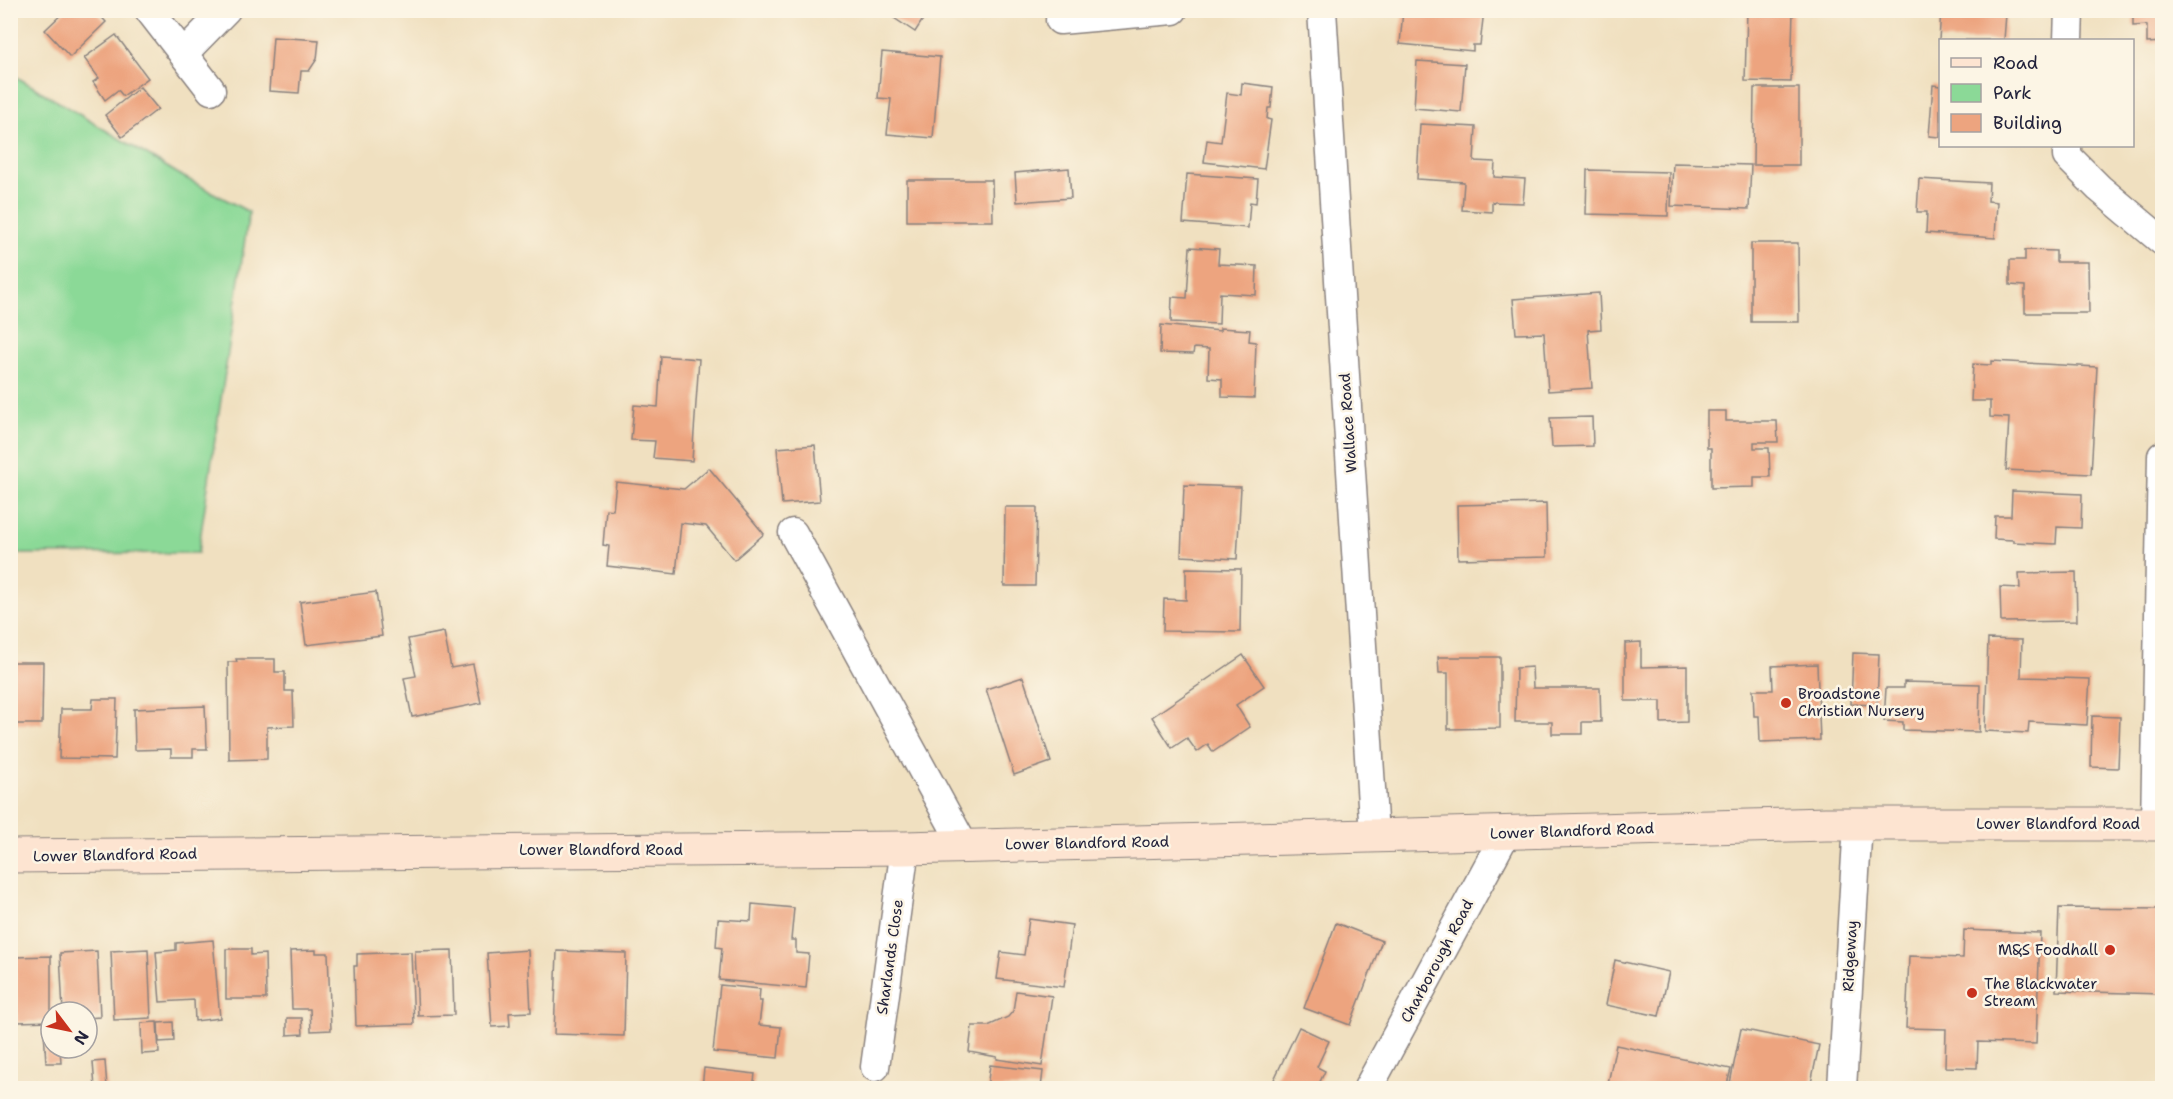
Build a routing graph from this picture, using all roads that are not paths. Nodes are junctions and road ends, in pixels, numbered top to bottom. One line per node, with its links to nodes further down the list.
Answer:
1 (149, 10): 8 (street)
2 (226, 10): 8 (street)
3 (1173, 10): 6 (street)
4 (1322, 10): 17 (street, Wallace Road)
5 (2069, 10): 7 (street)
6 (1060, 20)
7 (2068, 39)
8 (183, 54): 9 (street)
9 (211, 90)
10 (2067, 147): 11 (street)
11 (2163, 241)
12 (2163, 456): 15 (street)
13 (793, 532): 18 (street)
14 (1858, 824): 15 (main road, Lower Blandford Road); 16 (main road, Lower Blandford Road); 23 (street, Ridgeway)
15 (2158, 824)
16 (1506, 833): 17 (main road, Lower Blandford Road); 22 (street, Charborough Road)
17 (1374, 836): 18 (main road, Lower Blandford Road)
18 (964, 846): 19 (main road, Lower Blandford Road)
19 (905, 848): 20 (main road, Lower Blandford Road); 21 (street, Sharlands Close)
20 (10, 856)
21 (875, 1067)
22 (1368, 1089)
23 (1842, 1089)

